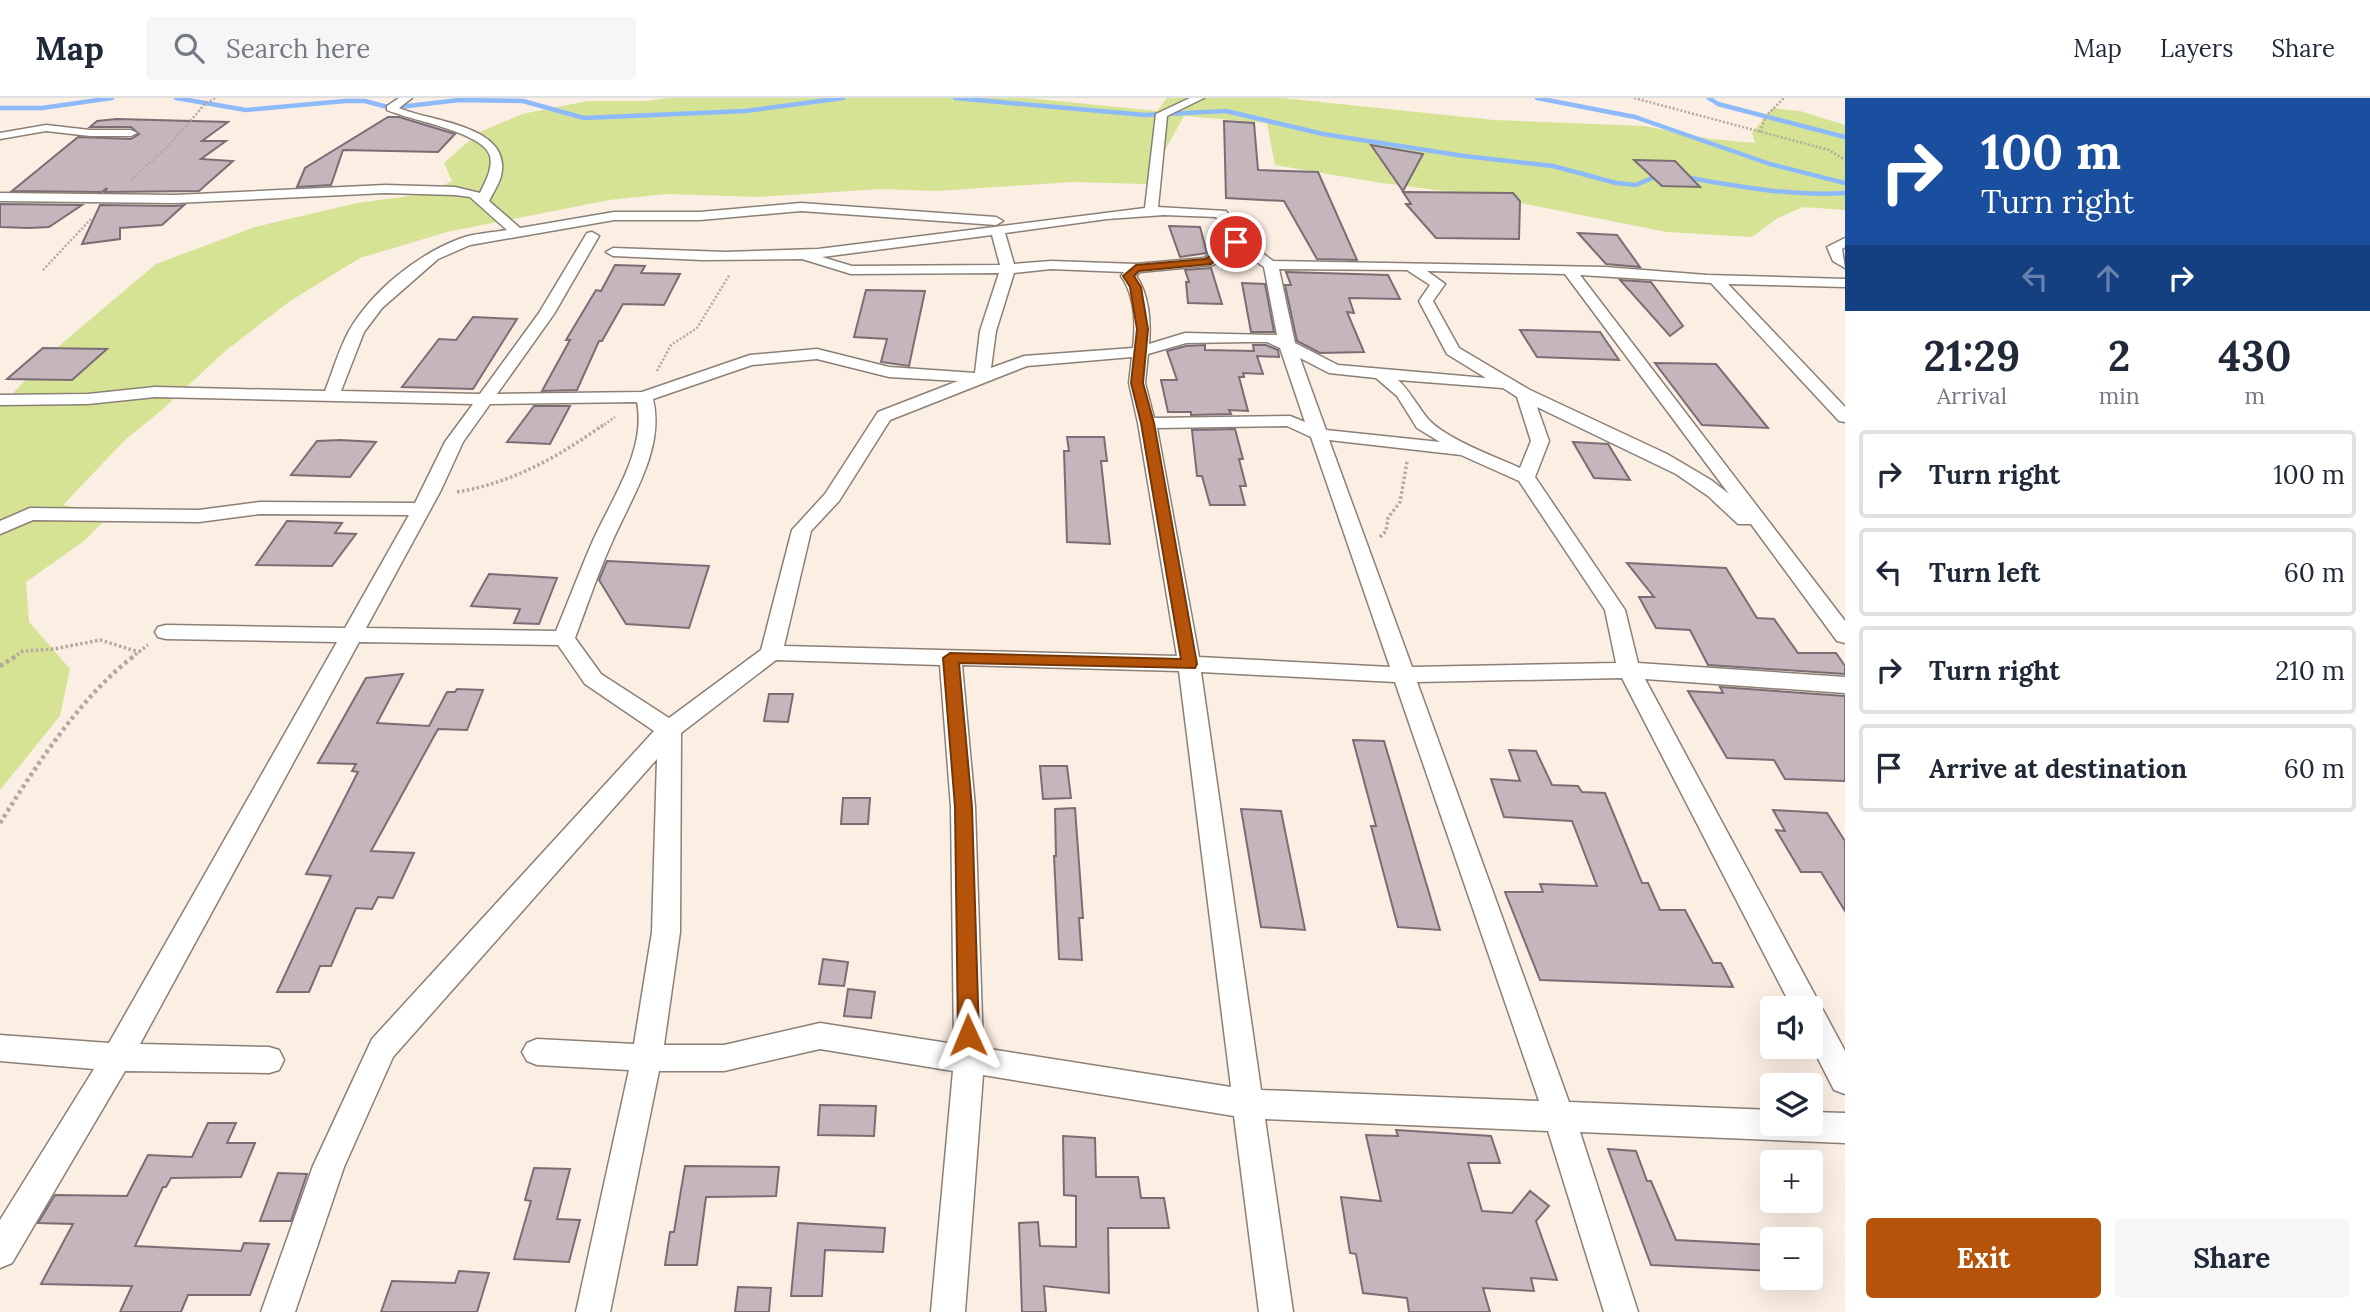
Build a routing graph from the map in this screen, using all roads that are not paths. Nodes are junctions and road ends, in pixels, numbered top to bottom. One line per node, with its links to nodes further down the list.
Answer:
1 (407, 98): 6 (street)
2 (1199, 98): 8 (street)
3 (131, 133): 4 (street)
4 (0, 136)
5 (0, 197): 6 (street)
6 (482, 203): 10 (street)
7 (1091, 203): 10 (street)
8 (1151, 210): 9 (street); 12 (street)
9 (998, 230): 15 (street); 20 (street)
10 (517, 232): 29 (street)
11 (592, 236): 31 (street)
12 (1236, 242): 17 (street); 19 (street)
13 (1845, 242): 16 (street)
14 (612, 252): 15 (street)
15 (796, 254): 20 (street)
16 (1845, 264)
17 (1271, 265): 18 (street); 24 (street)
18 (1410, 266): 21 (street); 28 (street)
19 (1136, 268): 20 (street); 25 (street)
20 (1008, 269): 27 (street)
21 (1571, 272): 22 (street); 41 (street)
22 (1715, 279): 23 (street); 33 (street)
23 (1845, 283)
24 (1287, 345): 25 (street); 26 (street); 35 (street)
25 (1139, 352): 27 (street); 34 (street)
26 (1380, 373): 28 (street); 36 (street)
27 (982, 378): 30 (street); 43 (street)
28 (1516, 389): 37 (street); 41 (street)
29 (331, 396): 31 (street); 32 (street)
30 (644, 397): 31 (street); 42 (street)
31 (485, 399): 38 (street)
32 (0, 400)
33 (1845, 417)
34 (1147, 423): 35 (street); 45 (street)
35 (1318, 434): 36 (street); 47 (street)
36 (1465, 450): 37 (street)
37 (1526, 477): 46 (street)
38 (421, 509): 39 (street); 54 (street)
39 (0, 528)
40 (166, 632): 42 (street)
41 (1845, 637)
42 (564, 638): 49 (street)
43 (771, 653): 44 (street); 49 (street)
44 (950, 658): 45 (street); 57 (street)
45 (1189, 664): 47 (street); 59 (street)
46 (1629, 670): 47 (street); 48 (street); 50 (street)
47 (1404, 675): 60 (street)
48 (1845, 685)
49 (669, 730): 55 (street); 63 (street)
50 (1801, 996)
51 (1823, 1039): 58 (street)
52 (0, 1048): 54 (street)
53 (537, 1052): 55 (street)
54 (117, 1057): 56 (street); 62 (street)
55 (648, 1058): 57 (street); 64 (street)
56 (269, 1060)
57 (969, 1060): 59 (street); 65 (street)
58 (1845, 1080)
59 (1248, 1104): 60 (street); 66 (street)
60 (1559, 1116): 61 (street); 67 (street)
61 (1845, 1128)
62 (0, 1251)
63 (278, 1312)
64 (593, 1312)
65 (948, 1312)
66 (1276, 1312)
67 (1621, 1312)

